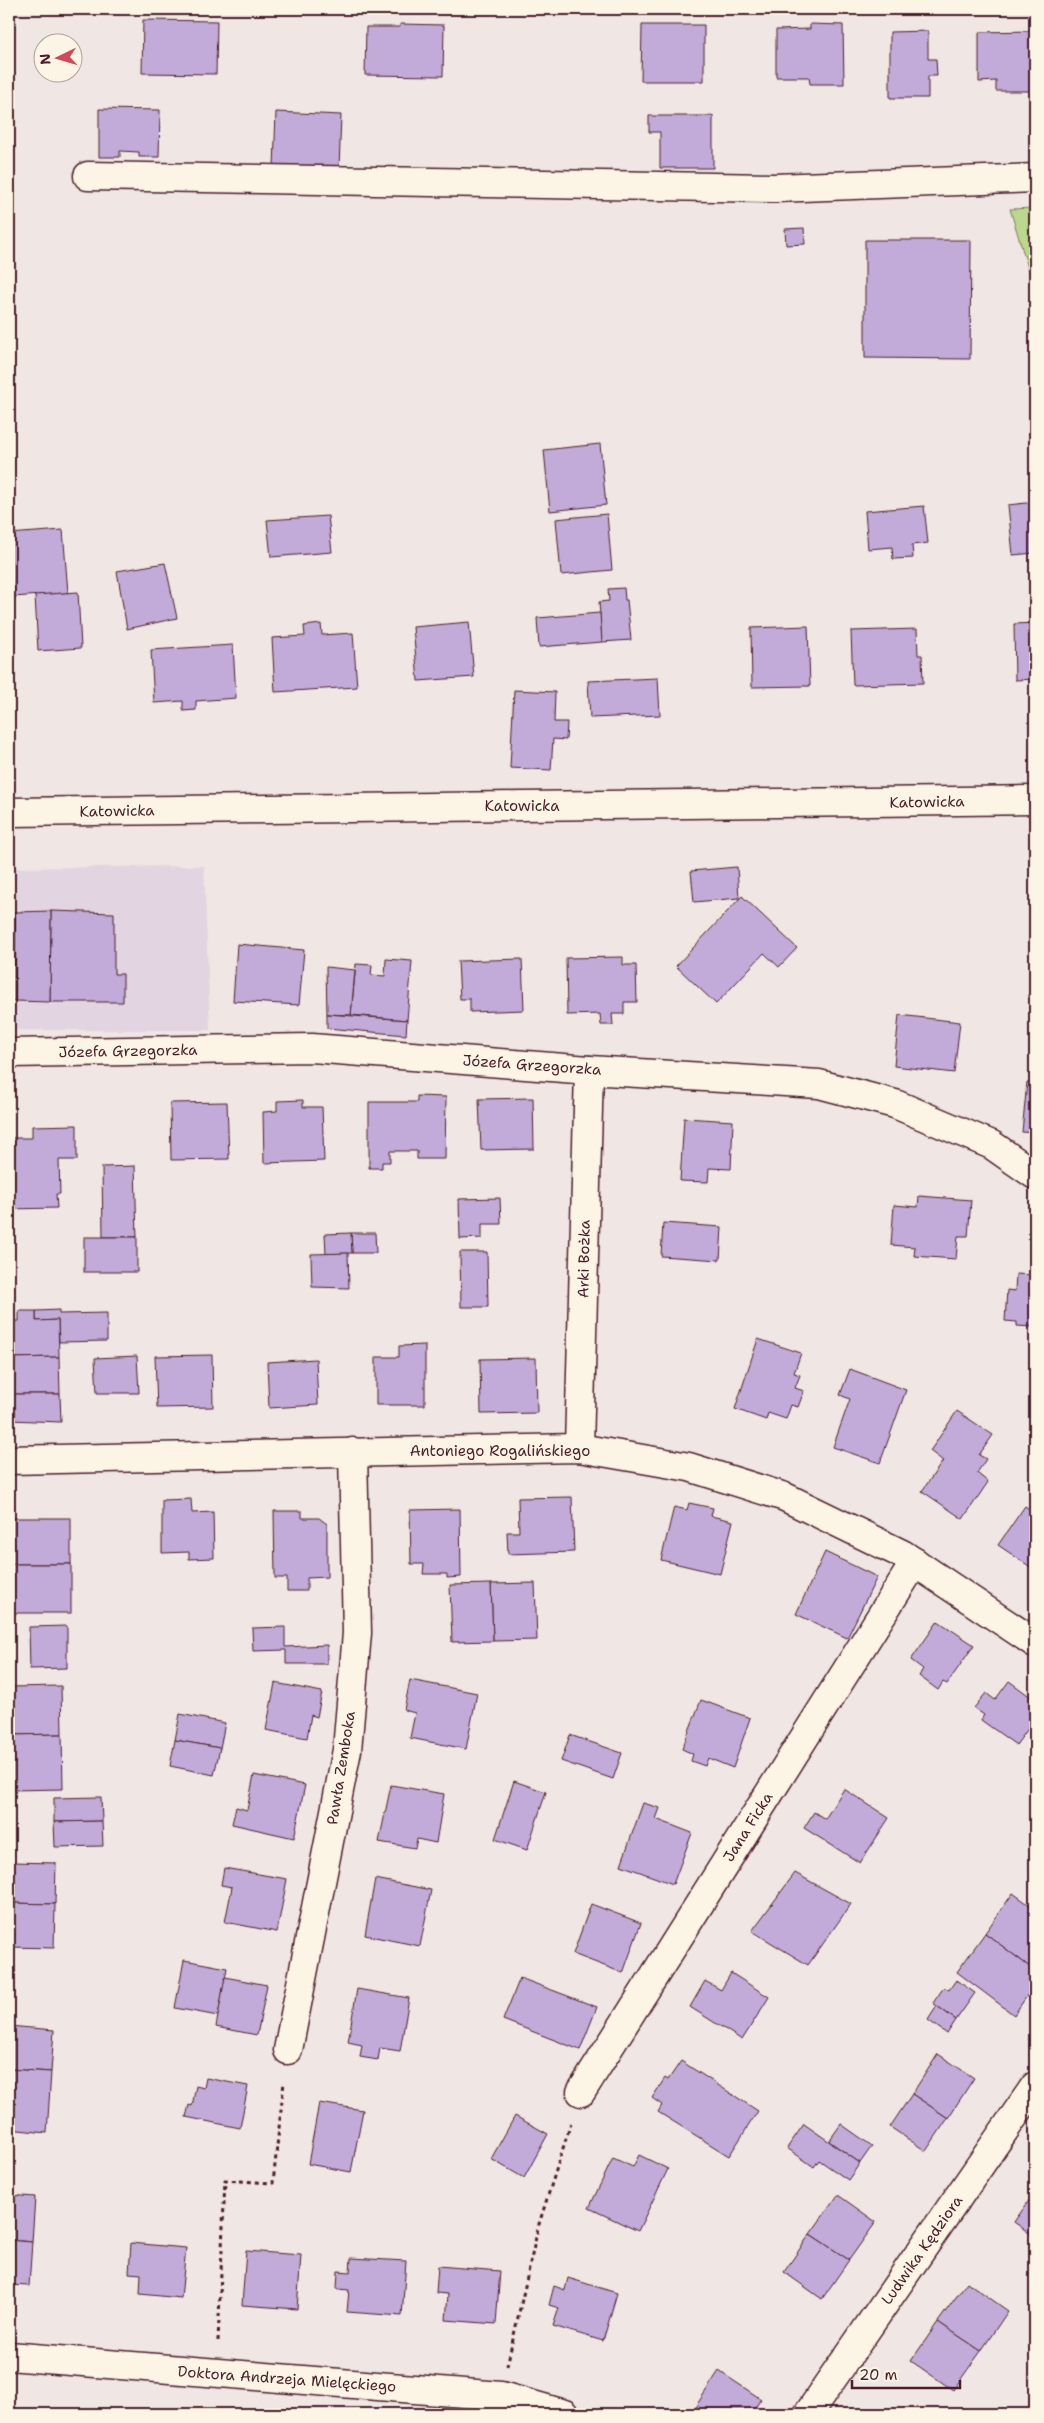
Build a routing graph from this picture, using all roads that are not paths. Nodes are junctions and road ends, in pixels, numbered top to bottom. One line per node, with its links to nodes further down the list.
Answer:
1 (88, 176): 2 (street)
2 (1035, 178)
3 (1035, 800): 4 (street, Katowicka)
4 (9, 812)
5 (9, 1053): 6 (street, Józefa Grzegorzka)
6 (589, 1070): 7 (street, Józefa Grzegorzka); 8 (street, Arki Bożka)
7 (1035, 1175)
8 (579, 1448): 9 (street, Antoniego Rogalińskiego); 11 (street, Antoniego Rogalińskiego)
9 (353, 1452): 10 (street, Antoniego Rogalińskiego); 13 (street, Pawła Zemboka)
10 (9, 1460)
11 (915, 1562): 12 (street, Antoniego Rogalińskiego); 15 (street, Jana Ficka)
12 (1035, 1642)
13 (288, 2050)
14 (1035, 2086): 18 (street, Ludwika Kędziora)
15 (580, 2092)
16 (9, 2356): 17 (street, Doktora Andrzeja Mielęckiego)
17 (564, 2414)
18 (808, 2414)

